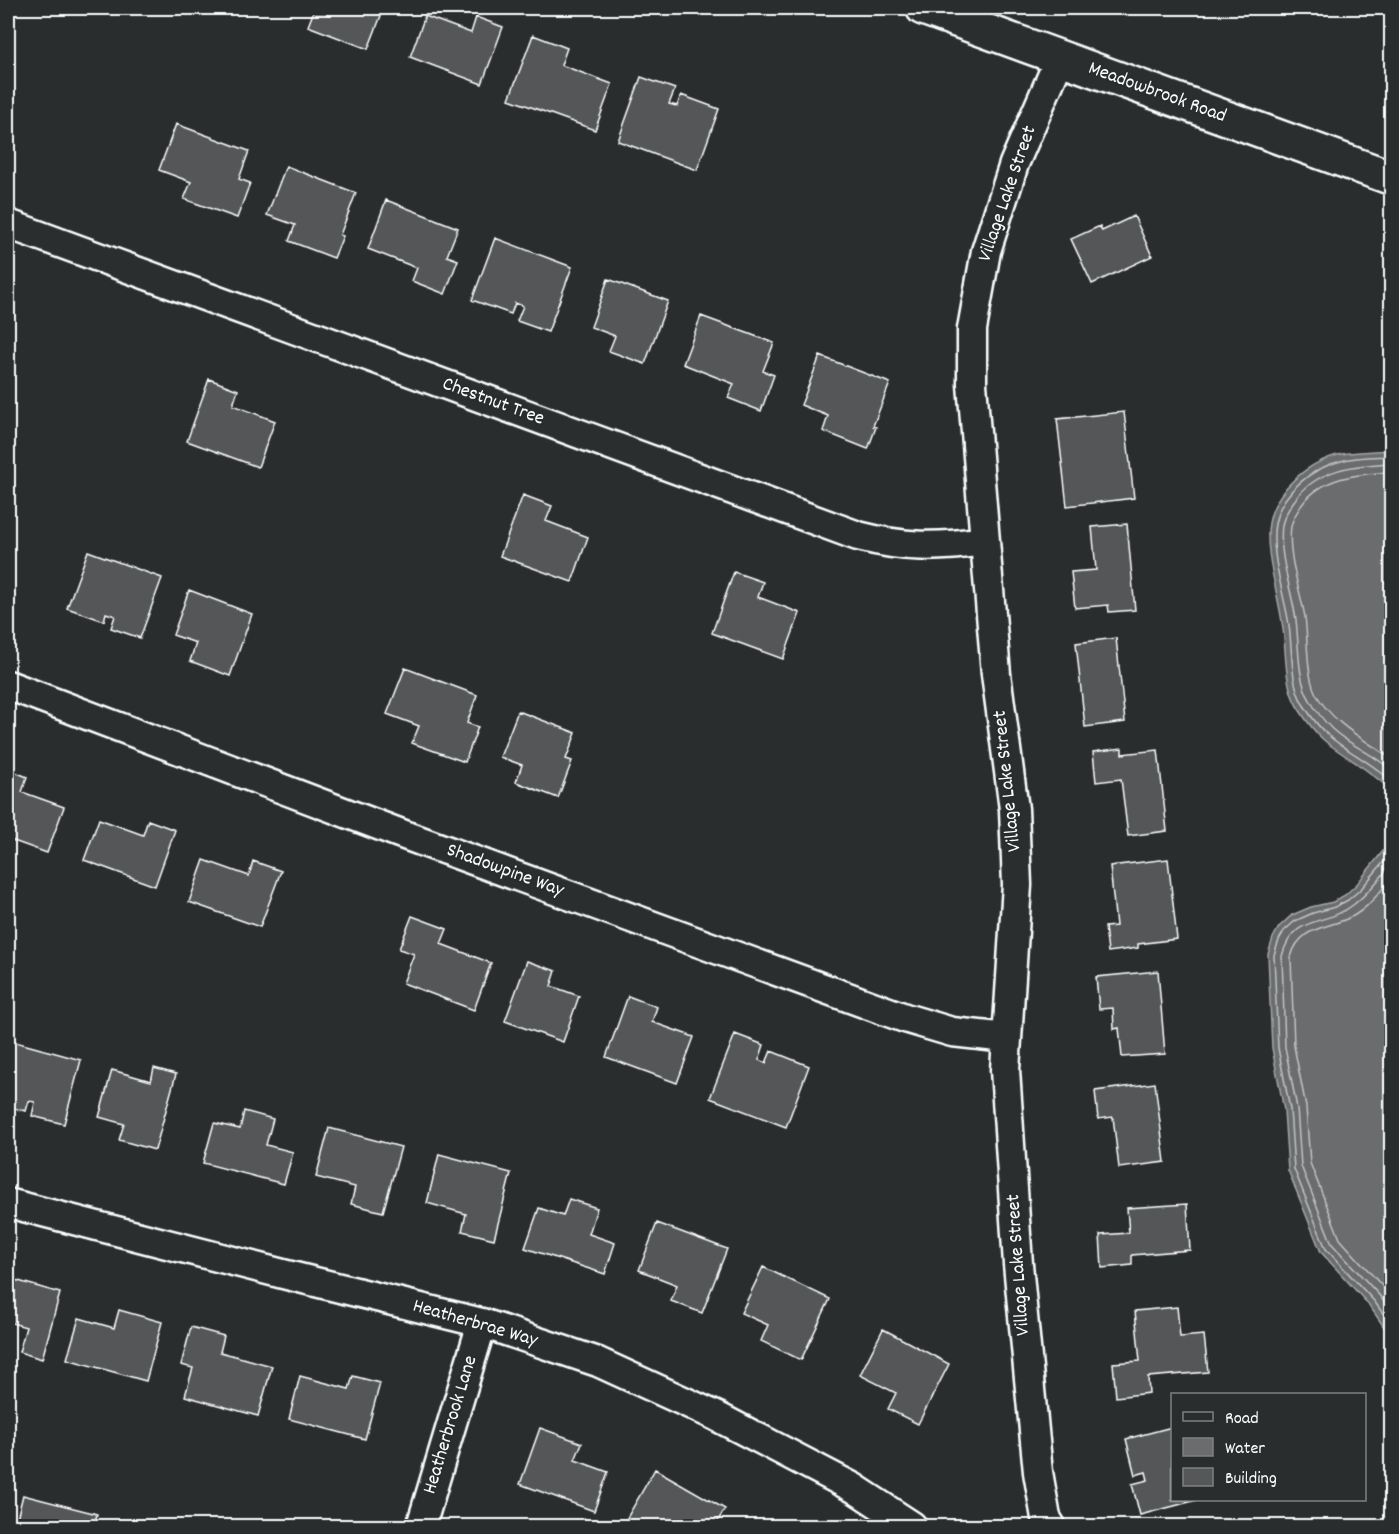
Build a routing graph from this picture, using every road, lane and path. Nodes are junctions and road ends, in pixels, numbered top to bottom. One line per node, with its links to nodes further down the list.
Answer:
1 (923, 8): 2 (street, Meadowbrook Road)
2 (1060, 58): 3 (street, Meadowbrook Road); 5 (street, Village Lake Street)
3 (1392, 178)
4 (8, 224): 5 (street, Chestnut Tree)
5 (984, 541): 7 (street, Village Lake Street)
6 (8, 685): 7 (street, Shadowpine Way)
7 (1007, 1038): 10 (street, Village Lake Street)
8 (8, 1203): 9 (street, Heatherbrae Way)
9 (482, 1323): 11 (street, Heatherbrook Lane); 12 (street, Heatherbrae Way)
10 (1044, 1524)
11 (421, 1527)
12 (912, 1527)

